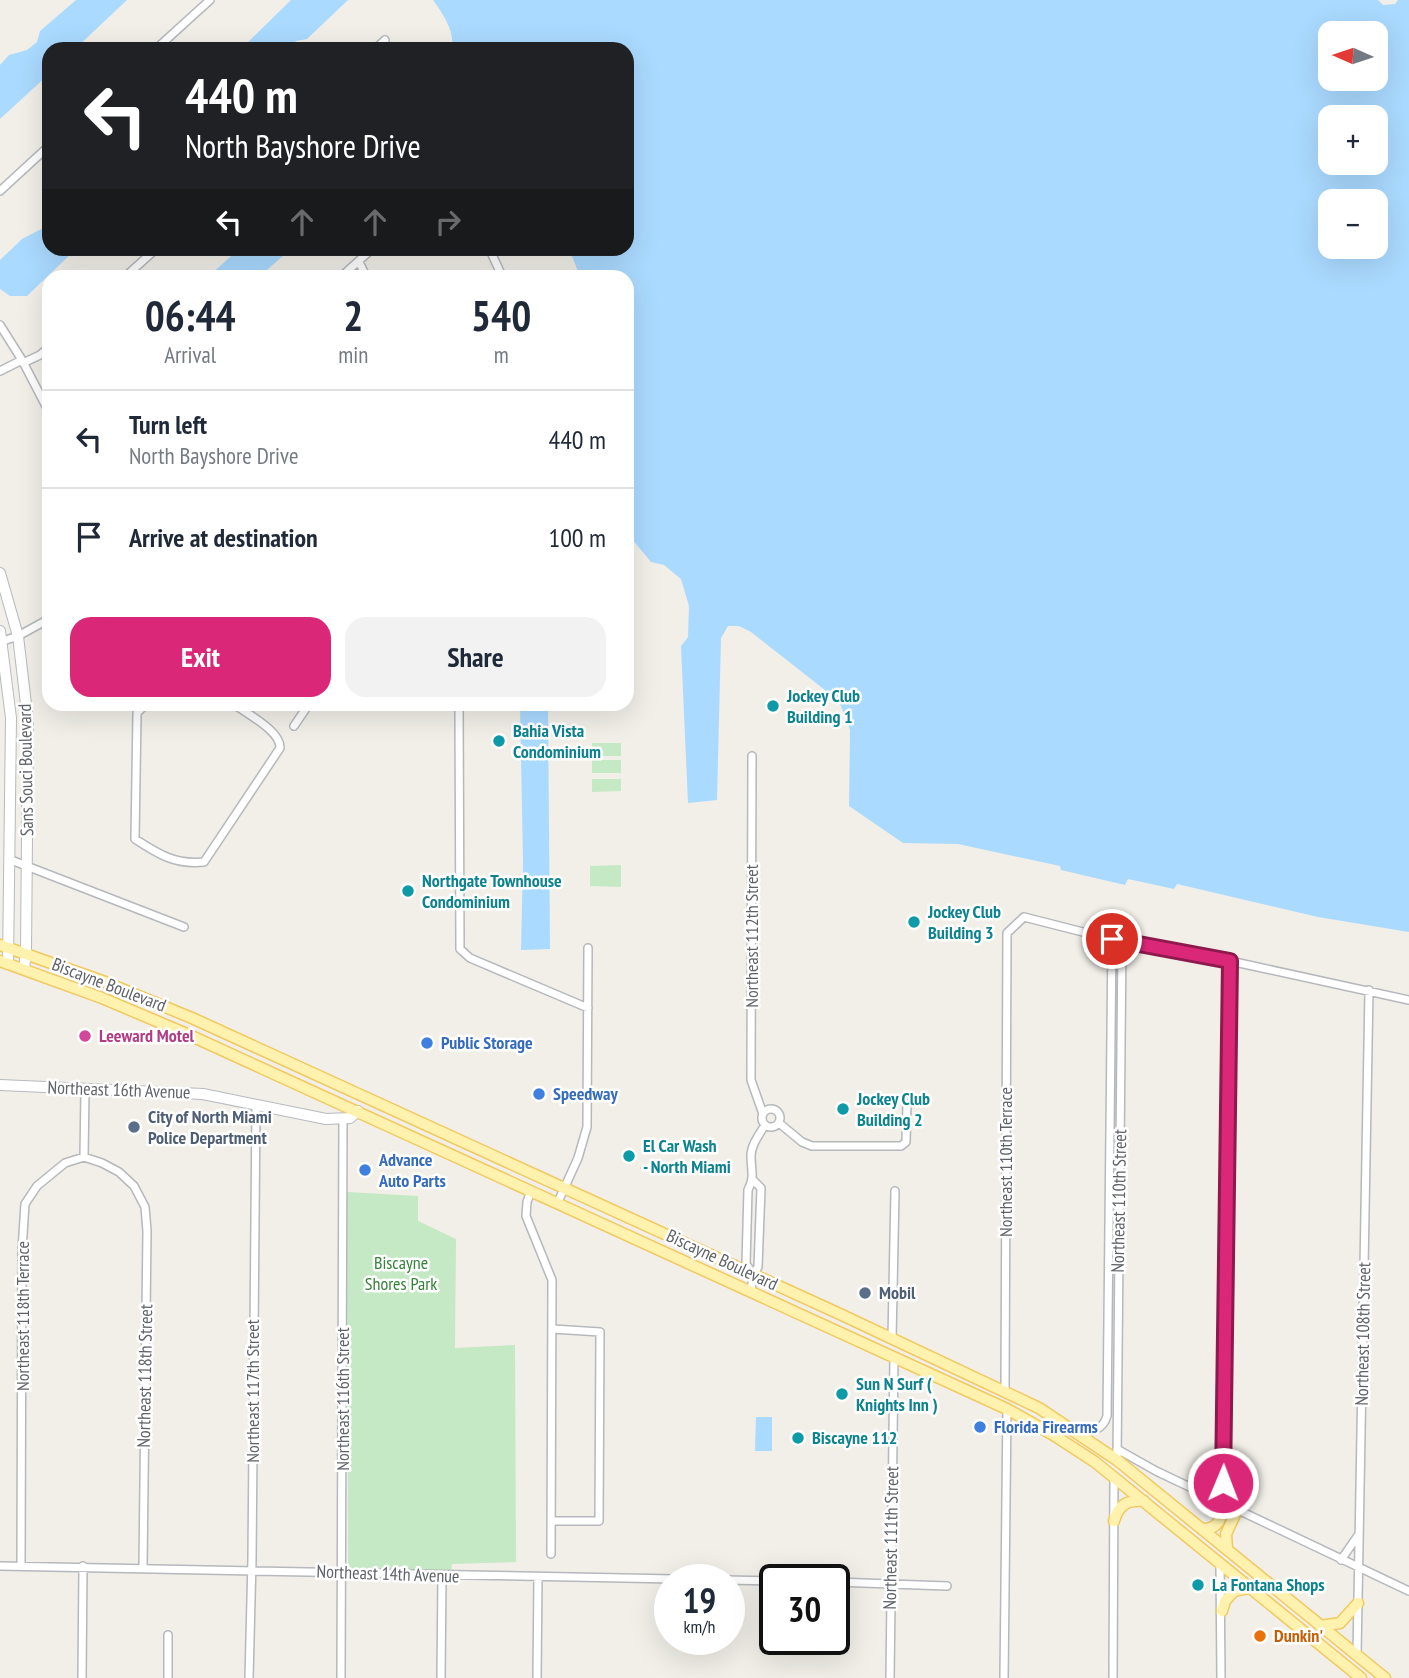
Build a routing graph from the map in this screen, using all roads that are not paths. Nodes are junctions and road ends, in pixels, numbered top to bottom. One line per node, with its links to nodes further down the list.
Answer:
1 (211, 0): 2 (street)
2 (164, 42)
3 (42, 152): 4 (street)
4 (0, 191)
5 (148, 256): 8 (street)
6 (365, 256): 7 (street)
7 (359, 262): 9 (street); 10 (street)
8 (133, 270)
9 (349, 270)
10 (363, 270)
11 (0, 325): 13 (street)
12 (42, 353): 13 (street)
13 (22, 361): 14 (street); 15 (street)
14 (0, 371)
15 (42, 399)
16 (0, 573): 19 (street, Sans Souci Boulevard)
17 (42, 623): 19 (street)
18 (1, 636): 19 (street); 26 (street, Sans Souci Boulevard)
19 (18, 636): 27 (street, Sans Souci Boulevard)
20 (139, 711): 21 (street)
21 (244, 711)
22 (305, 711): 24 (street)
23 (459, 711): 39 (street)
24 (295, 726)
25 (752, 756): 46 (street, Northeast 112th Street)
26 (11, 860): 27 (street); 31 (street, Sans Souci Boulevard)
27 (27, 865): 28 (street); 33 (street, Sans Souci Boulevard)
28 (184, 927)
29 (1112, 939): 30 (street); 63 (street, Northeast 110th Terrace); 65 (street, Northeast 110th Street)
30 (1122, 942): 34 (street); 66 (street, Northeast 110th Street)
31 (5, 946): 33 (main road, Biscayne Boulevard); 35 (street, Sans Souci Boulevard)
32 (589, 948): 39 (street)
33 (26, 953): 36 (street, Sans Souci Boulevard); 44 (main road, Biscayne Boulevard)
34 (1230, 961): 37 (street); 69 (street)
35 (4, 963): 36 (main road, Biscayne Boulevard)
36 (24, 969): 45 (main road, Biscayne Boulevard)
37 (1369, 990): 38 (street); 74 (street, Northeast 108th Street)
38 (1409, 1000)
39 (588, 1008): 52 (street)
40 (0, 1085): 41 (street, Northeast 16th Avenue)
41 (85, 1090): 43 (street, Northeast 16th Avenue); 50 (street)
42 (907, 1104): 48 (street)
43 (256, 1105): 47 (street, Northeast 16th Avenue); 84 (street, Northeast 117th Street)
44 (382, 1105): 45 (main road); 52 (main road, Biscayne Boulevard)
45 (358, 1111): 47 (street); 53 (main road, Biscayne Boulevard)
46 (763, 1114): 48 (street); 49 (street)
47 (343, 1119): 85 (street, Northeast 116th Street)
48 (779, 1123): 49 (street)
49 (765, 1125): 51 (street)
50 (84, 1157): 80 (street, Northeast 118th Terrace); 82 (street, Northeast 118th Street)
51 (753, 1180): 56 (street); 57 (street)
52 (564, 1188): 55 (street); 58 (main road, Biscayne Boulevard)
53 (531, 1191): 55 (main road, Biscayne Boulevard); 60 (street)
54 (895, 1191): 61 (street)
55 (558, 1202): 59 (main road, Biscayne Boulevard)
56 (747, 1209): 57 (street); 58 (street)
57 (760, 1210): 58 (street)
58 (753, 1275): 59 (street); 61 (main road, Biscayne Boulevard)
59 (751, 1291): 62 (main road, Biscayne Boulevard)
60 (553, 1329): 71 (street); 71 (street)
61 (892, 1339): 63 (main road, Biscayne Boulevard)
62 (894, 1356): 64 (main road, Biscayne Boulevard); 90 (street, Northeast 111th Street)
63 (1005, 1390): 65 (main road, Biscayne Boulevard)
64 (1007, 1409): 67 (main road, Biscayne Boulevard); 107 (street)
65 (1079, 1433): 66 (main road, Biscayne Boulevard)
66 (1117, 1454): 69 (street); 73 (main road, Biscayne Boulevard)
67 (1114, 1478): 68 (main road, Biscayne Boulevard); 72 (street)
68 (1144, 1501): 72 (main road); 78 (main road, Biscayne Boulevard)
69 (1223, 1503): 70 (street); 73 (main road)
70 (1237, 1510): 75 (main road); 77 (street)
71 (552, 1521): 76 (street)
72 (1114, 1521): 108 (street)
73 (1203, 1529): 75 (main road, Biscayne Boulevard)
74 (1359, 1534): 77 (street); 83 (street, Northeast 108th Street)
75 (1227, 1549): 96 (main road, Biscayne Boulevard)
76 (551, 1554)
77 (1341, 1559): 83 (street)
78 (1220, 1564): 92 (main road, Biscayne Boulevard); 95 (street)
79 (0, 1566): 80 (street, Northeast 14th Avenue)
80 (21, 1566): 81 (street, Northeast 14th Avenue)
81 (83, 1566): 82 (street, Northeast 14th Avenue); 100 (street)
82 (143, 1567): 84 (street, Northeast 14th Avenue)
83 (1358, 1567): 93 (street); 94 (street, Northeast 108th Street)
84 (251, 1570): 85 (street, Northeast 14th Avenue); 102 (street, Northeast 117th Street)
85 (342, 1572): 86 (street, Northeast 14th Avenue); 103 (street, Northeast 116th Street)
86 (442, 1576): 87 (street, Northeast 14th Avenue); 104 (street)
87 (538, 1577): 88 (street, Northeast 14th Avenue); 105 (street)
88 (759, 1581)
89 (850, 1584): 90 (street)
90 (890, 1586): 91 (street); 106 (street, Northeast 111th Street)
91 (947, 1586)
92 (1249, 1588): 95 (main road); 99 (main road, Biscayne Boulevard)
93 (1409, 1591)
94 (1358, 1603): 96 (main road); 98 (street, Northeast 108th Street)
95 (1222, 1611): 109 (street)
96 (1320, 1626): 98 (main road, Biscayne Boulevard)
97 (168, 1634): 101 (street)
98 (1357, 1656): 99 (street, Northeast 108th Street); 110 (main road, Biscayne Boulevard)
99 (1358, 1677)
100 (82, 1678)
101 (168, 1678)
102 (249, 1678)
103 (341, 1678)
104 (441, 1678)
105 (537, 1678)
106 (890, 1678)
107 (1004, 1678)
108 (1113, 1678)
109 (1221, 1678)
110 (1385, 1678)

